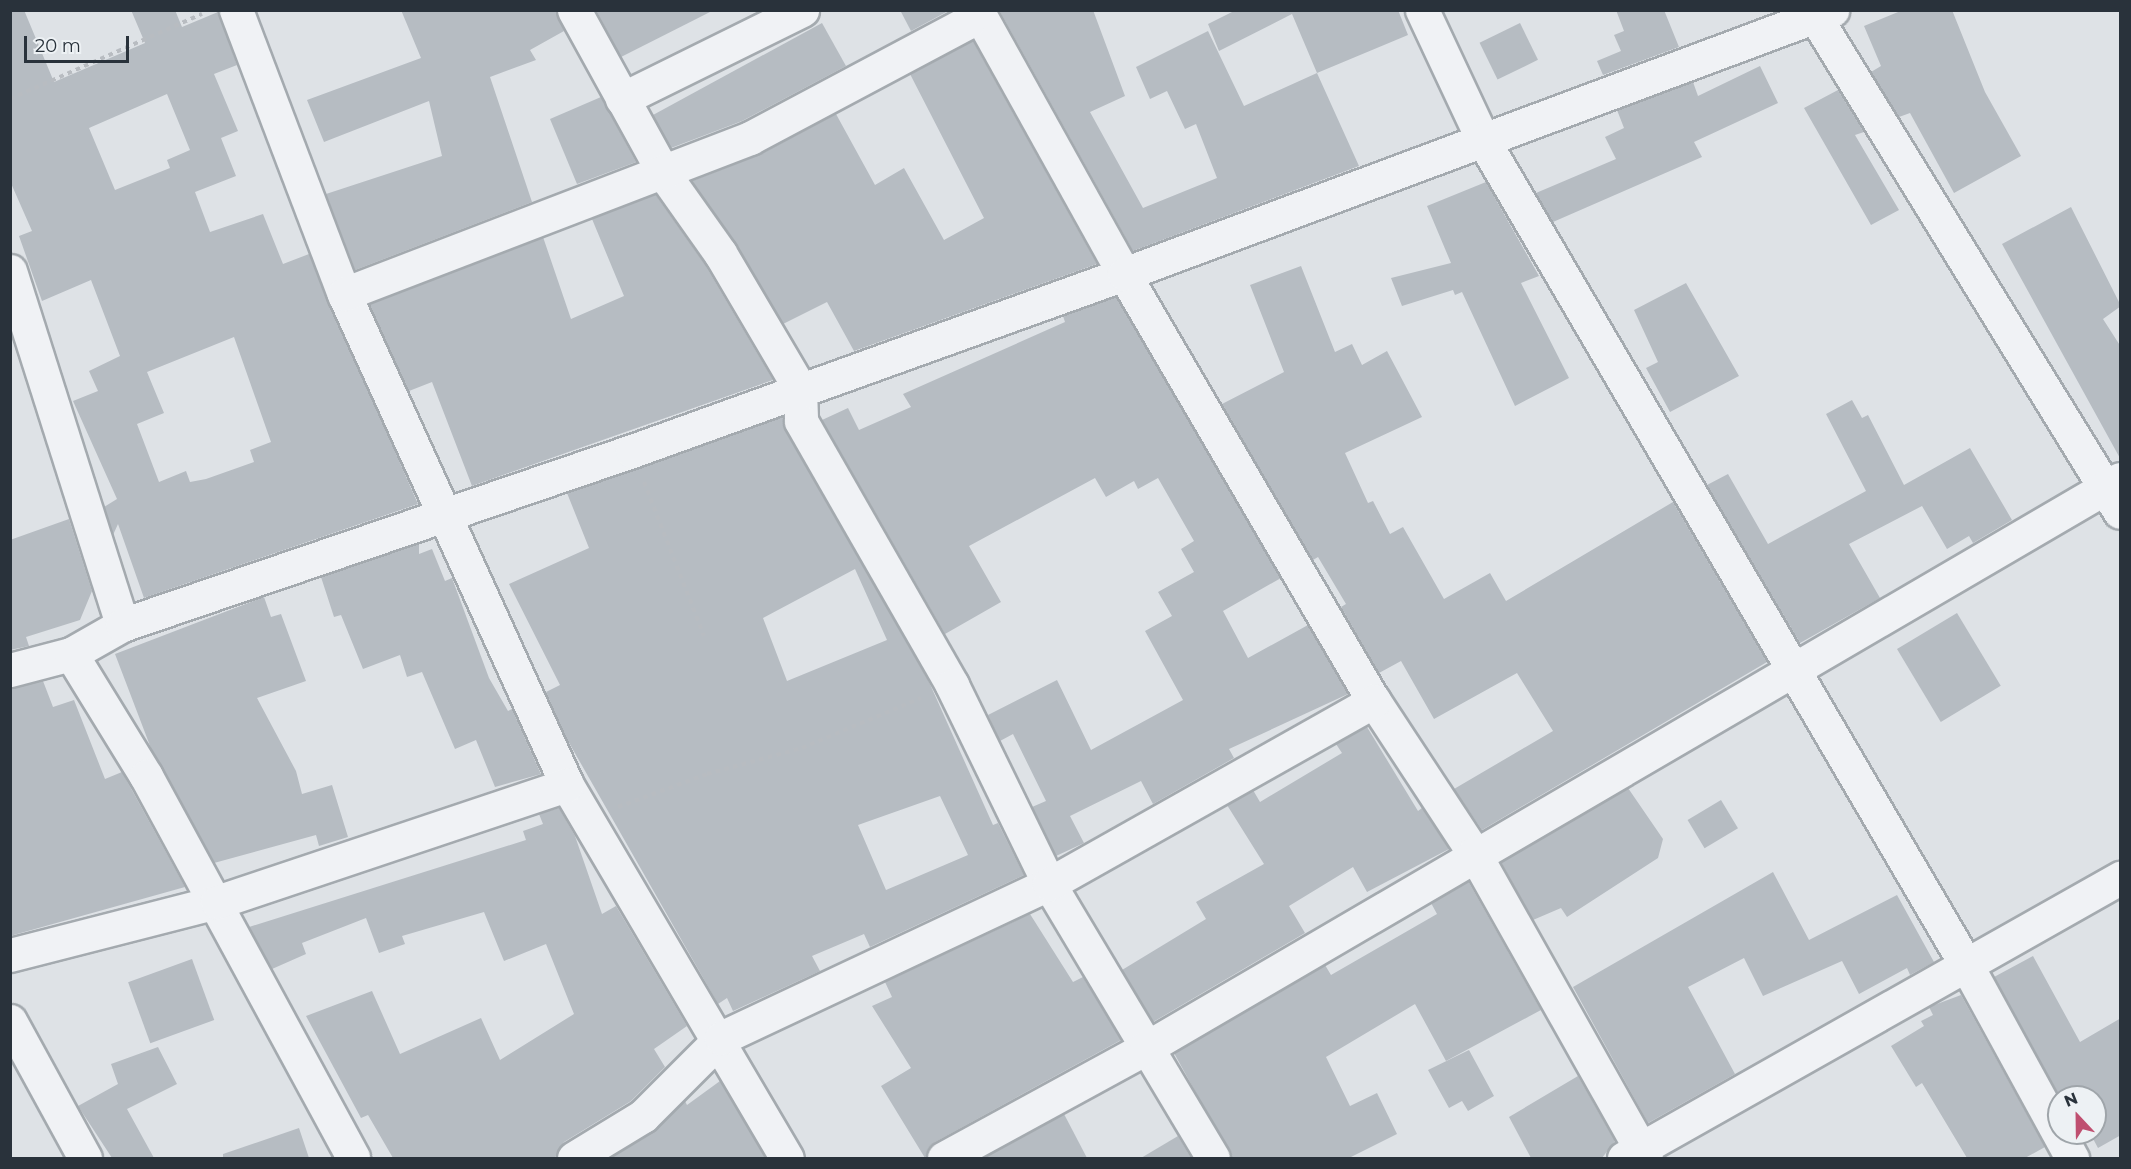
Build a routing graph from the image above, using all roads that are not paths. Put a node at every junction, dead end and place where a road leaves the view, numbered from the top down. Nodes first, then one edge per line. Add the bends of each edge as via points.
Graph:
1 (236, 10) edge
2 (574, 10) edge
3 (802, 10) edge
4 (975, 10) edge
5 (1422, 10) edge
6 (1819, 13) edge
7 (622, 99) junction
8 (1483, 140) junction
9 (664, 174) junction
10 (10, 271) edge
11 (1124, 274) junction
12 (344, 294) junction
13 (800, 389) junction
14 (2116, 493) edge
15 (443, 515) junction
16 (122, 625) junction
17 (71, 654) junction
18 (10, 670) edge
19 (1789, 670) junction
20 (1374, 701) junction
21 (567, 785) junction
22 (1474, 852) junction
23 (2121, 878) edge
24 (1049, 884) junction
25 (217, 902) junction
26 (10, 955) edge
27 (1968, 968) junction
28 (10, 1021) edge
29 (721, 1038) junction
30 (1146, 1048) junction
31 (1637, 1155) edge
32 (85, 1158) edge
33 (354, 1158) edge
34 (574, 1158) edge
35 (787, 1158) edge
36 (944, 1158) edge
37 (1213, 1158) edge
38 (2072, 1158) edge

1 - 12 street
2 - 7 street
3 - 7 street
4 - 9 street via 968,22 750,138
4 - 11 street
5 - 8 street
6 - 8 street
6 - 14 street
7 - 9 street
8 - 11 street
8 - 19 street
9 - 12 street
9 - 13 street via 720,253
10 - 16 street
11 - 13 street
11 - 20 street
12 - 15 street
13 - 15 street
13 - 24 street via 801,422 952,685
14 - 19 street
15 - 16 street
15 - 21 street
16 - 17 street
17 - 18 street
17 - 25 street
19 - 22 street
19 - 27 street
20 - 22 street
20 - 24 street
21 - 25 street
21 - 29 street
22 - 30 street
22 - 31 street
23 - 27 street
24 - 29 street
24 - 30 street
25 - 26 street
25 - 33 street
27 - 31 street
27 - 38 street
28 - 32 street
29 - 34 street via 643,1116
29 - 35 street
30 - 36 street
30 - 37 street

